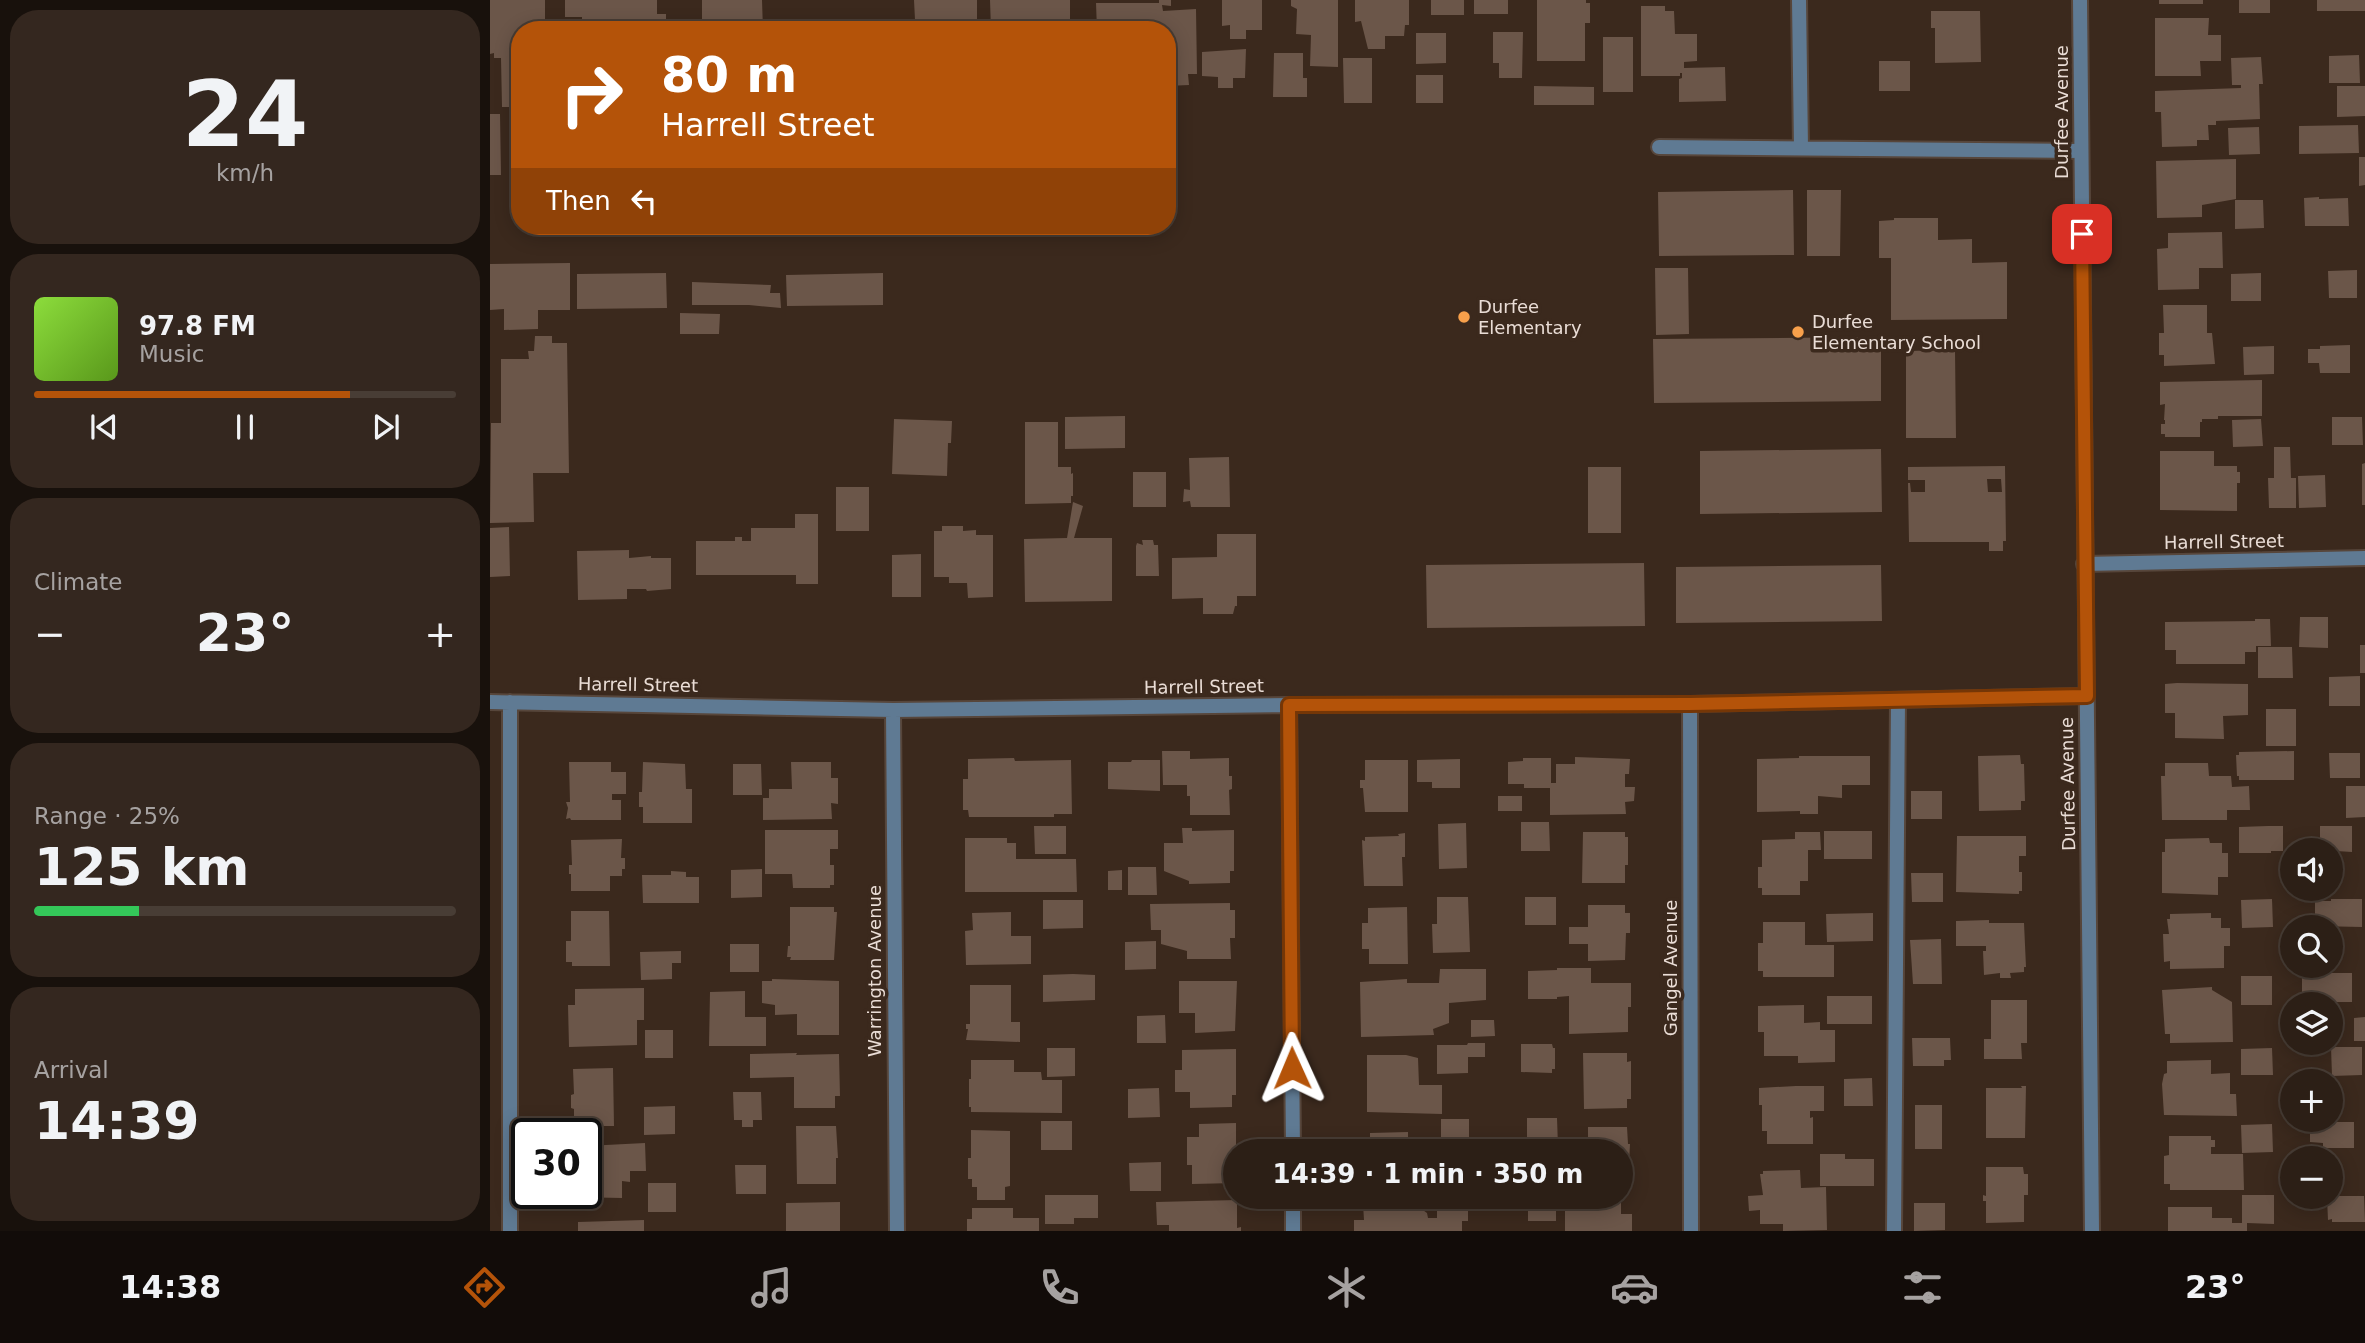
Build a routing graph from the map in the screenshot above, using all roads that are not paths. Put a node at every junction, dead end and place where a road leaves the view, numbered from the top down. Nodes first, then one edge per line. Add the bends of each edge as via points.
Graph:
1 (1799, 0) edge
2 (2080, 0) edge
3 (1659, 147) dead end
4 (1801, 148) junction
5 (2081, 151) junction
6 (2365, 558) edge
7 (2084, 564) junction
8 (2087, 696) junction
9 (1898, 700) junction
10 (490, 702) edge
11 (510, 702) junction
12 (1690, 704) junction
13 (1289, 705) junction
14 (892, 710) junction
15 (1293, 1139) edge
16 (1293, 1209) edge
17 (510, 1231) edge
18 (897, 1231) edge
19 (1293, 1231) edge
20 (1691, 1231) edge
21 (1895, 1231) edge
22 (2092, 1231) edge

1 - 4 street
2 - 5 street, Durfee Avenue
3 - 4 street
4 - 5 street
5 - 7 street, Durfee Avenue
6 - 7 street, Harrell Street
7 - 8 street, Durfee Avenue
8 - 9 street, Harrell Street
8 - 22 street, Durfee Avenue
9 - 12 street, Harrell Street
9 - 21 street
10 - 11 street, Harrell Street
11 - 14 street, Harrell Street
11 - 17 street
12 - 13 street, Harrell Street
12 - 20 street, Gangel Avenue
13 - 14 street, Harrell Street
13 - 15 street
14 - 18 street, Warrington Avenue
16 - 19 street

